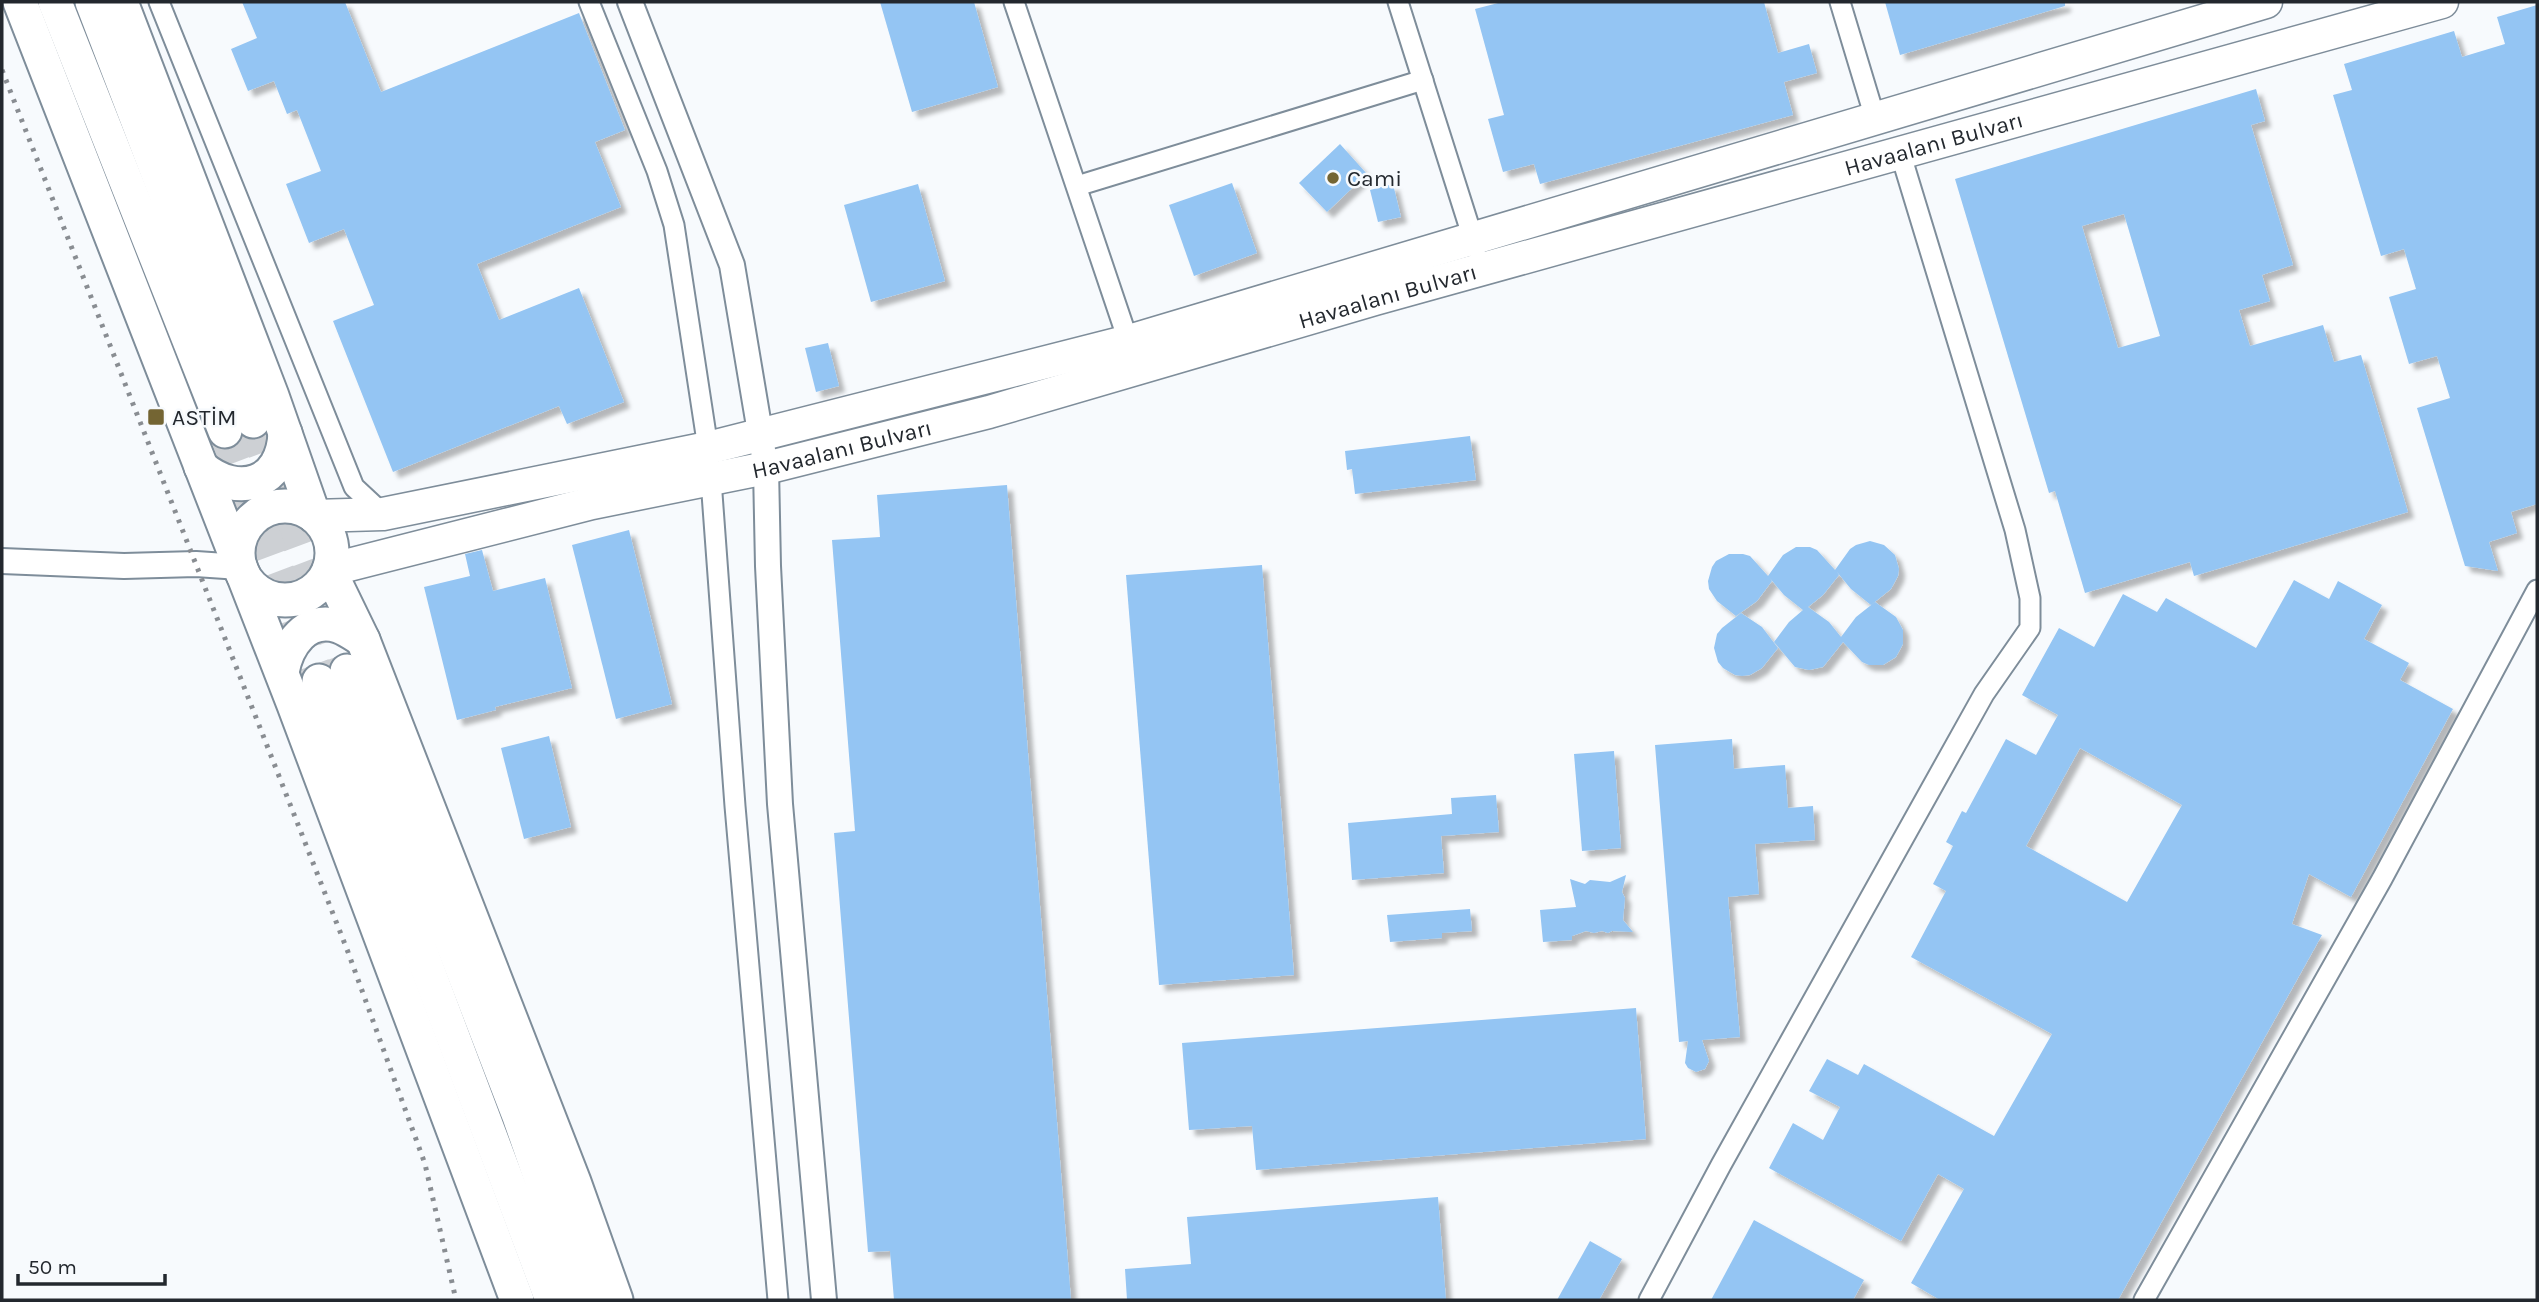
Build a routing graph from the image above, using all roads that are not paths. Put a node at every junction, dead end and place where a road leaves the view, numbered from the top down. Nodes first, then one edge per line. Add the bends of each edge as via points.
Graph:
1 (20, 2) edge
2 (55, 2) edge
3 (92, 2) edge
4 (121, 2) edge
5 (159, 2) edge
6 (589, 2) edge
7 (630, 2) edge
8 (1014, 2) edge
9 (1398, 2) edge
10 (1840, 2) edge
11 (2266, 2) edge
12 (2442, 2) edge
13 (1423, 80) junction
14 (1875, 118) junction
15 (1900, 152) junction
16 (1077, 186) junction
17 (1474, 238) junction
18 (1482, 269) junction
19 (1096, 349) junction
20 (1132, 356) junction
21 (1035, 364) junction
22 (1105, 379) junction
23 (1044, 397) junction
24 (285, 433) junction
25 (761, 434) junction
26 (708, 448) junction
27 (201, 467) junction
28 (766, 468) junction
29 (711, 480) junction
30 (383, 514) junction
31 (314, 516) junction
32 (2, 561) edge
33 (240, 567) junction
34 (329, 570) junction
35 (2537, 590) edge
36 (363, 640) junction
37 (282, 672) junction
38 (517, 1300) edge
39 (552, 1300) edge
40 (583, 1300) edge
41 (616, 1300) edge
42 (778, 1300) edge
43 (824, 1300) edge
44 (1649, 1300) edge
45 (2144, 1300) edge

1 - 27 highway
2 - 3 highway via 239,426
4 - 24 highway
5 - 30 street via 354,487
6 - 26 street via 657,171 674,226
7 - 25 street via 732,265
8 - 16 street
9 - 13 street
10 - 14 street
11 - 14 main road, Havaalanı Bulvarı
12 - 15 main road, Havaalanı Bulvarı
13 - 16 street
13 - 17 street
14 - 17 main road, Havaalanı Bulvarı
15 - 18 main road, Havaalanı Bulvarı
15 - 44 street via 2015,530 2030,597 2030,628 1984,694
16 - 20 street
17 - 18 street
17 - 20 main road, Havaalanı Bulvarı
18 - 20 main road, Havaalanı Bulvarı
19 - 20 main road, Havaalanı Bulvarı
19 - 21 main road, Havaalanı Bulvarı
19 - 22 main road
20 - 22 main road, Havaalanı Bulvarı
21 - 23 main road
21 - 25 main road, Havaalanı Bulvarı
22 - 23 main road, Havaalanı Bulvarı
23 - 28 main road, Havaalanı Bulvarı
24 - 27 highway via 276,462 252,484 226,483
24 - 31 highway
25 - 26 main road, Havaalanı Bulvarı
25 - 28 street
26 - 29 main road
26 - 30 main road, Havaalanı Bulvarı
27 - 33 highway
28 - 29 main road, Havaalanı Bulvarı
28 - 43 street via 780,804
29 - 34 main road, Havaalanı Bulvarı via 592,503
29 - 42 street
30 - 31 main road, Havaalanı Bulvarı
31 - 33 highway via 286,506 258,514 241,538
31 - 34 highway via 330,541
32 - 33 street
33 - 34 highway via 257,590 284,600 311,592
33 - 37 highway
34 - 36 highway
35 - 45 street via 2382,879
36 - 37 highway via 337,626 318,625 296,637
36 - 41 highway
37 - 38 highway
39 - 40 highway via 333,676 519,1116

